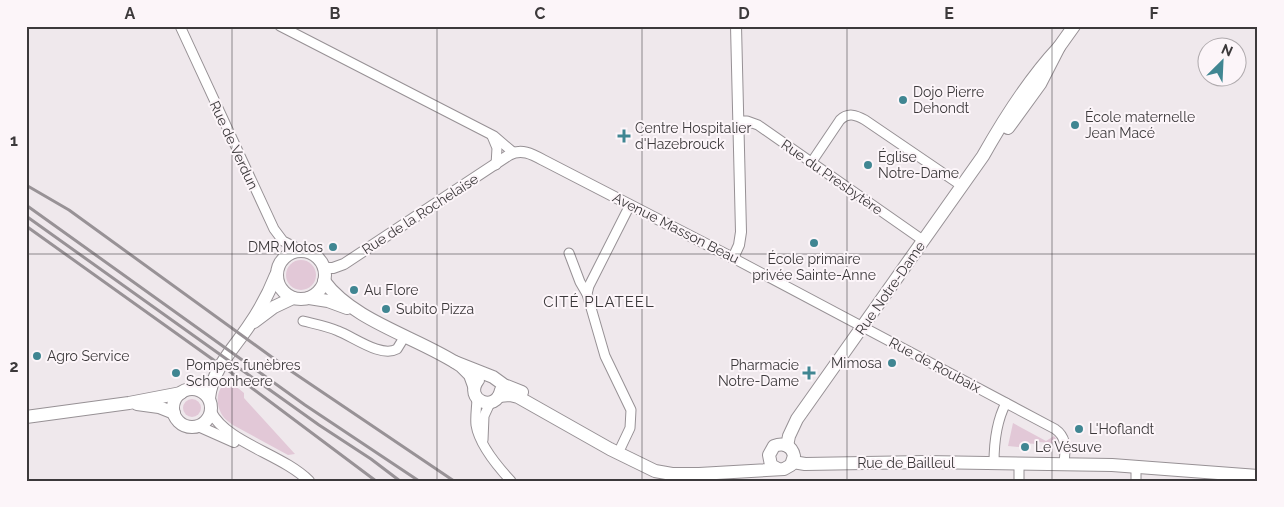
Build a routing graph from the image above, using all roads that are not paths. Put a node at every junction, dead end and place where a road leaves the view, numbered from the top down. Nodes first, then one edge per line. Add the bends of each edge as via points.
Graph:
1 (180, 26) edge
2 (280, 26) edge
3 (736, 26) edge
4 (1074, 26) edge
5 (739, 122) junction
6 (490, 134) junction
7 (514, 153) junction
8 (811, 162) junction
9 (496, 164) junction
10 (962, 186) junction
11 (630, 205) junction
12 (924, 241) junction
13 (303, 251) junction
14 (569, 253) dead end
15 (733, 258) junction
16 (324, 268) junction
17 (276, 275) junction
18 (324, 281) junction
19 (587, 294) junction
20 (293, 298) junction
21 (309, 298) junction
22 (364, 314) junction
23 (303, 321) dead end
24 (250, 325) junction
25 (863, 326) junction
26 (405, 336) junction
27 (455, 362) junction
28 (215, 374) junction
29 (494, 379) junction
30 (185, 391) junction
31 (476, 392) junction
32 (209, 398) junction
33 (495, 399) junction
34 (1006, 403) junction
35 (129, 404) junction
36 (211, 412) junction
37 (174, 413) junction
38 (26, 418) edge
39 (198, 426) junction
40 (484, 443) junction
41 (621, 447) junction
42 (777, 449) junction
43 (793, 462) junction
44 (994, 463) junction
45 (1019, 463) junction
46 (1064, 464) junction
47 (1136, 466) junction
48 (778, 469) junction
49 (738, 476) edge
50 (1258, 476) edge
51 (299, 481) edge
52 (309, 481) edge
53 (511, 481) edge
54 (1019, 481) edge
55 (1136, 481) edge

1 - 13 street, Rue de Verdun via 274,229 286,243
2 - 6 street, Avenue Masson Beau
3 - 5 street
4 - 10 main road, Rue Notre-Dame via 1002,122
5 - 8 street, Rue du Presbytère via 758,125
5 - 15 street via 741,232
6 - 7 street, Avenue Masson Beau
6 - 9 street via 497,145
7 - 9 street, Rue de la Rochelaise
7 - 11 street, Avenue Masson Beau via 524,152 537,157
8 - 10 street via 842,118 854,115
8 - 12 street, Rue du Presbytère
9 - 16 street, Rue de la Rochelaise via 344,264
10 - 12 main road, Rue Notre-Dame
11 - 15 street, Avenue Masson Beau
11 - 19 street
12 - 25 main road, Rue Notre-Dame
13 - 16 main road via 316,256
13 - 17 main road via 283,258
14 - 19 street
15 - 25 street, Avenue Masson Beau
16 - 18 main road
17 - 20 main road via 280,288
17 - 24 main road
18 - 21 main road via 320,291
18 - 22 main road via 337,296
19 - 41 street via 603,349 631,410 630,428
20 - 21 main road
20 - 24 main road via 269,310
21 - 22 main road via 332,302
22 - 26 main road
23 - 26 street via 339,331 386,352 397,350
24 - 28 main road
25 - 34 street, Rue de Roubaix
25 - 42 main road, Rue Notre-Dame via 797,420 783,434
26 - 27 main road
27 - 29 main road
27 - 31 main road via 468,372
28 - 30 main road
28 - 32 main road
29 - 31 main road via 480,378
29 - 33 main road via 501,387
29 - 41 main road
30 - 32 main road via 200,390
30 - 35 main road
30 - 37 main road via 174,402
31 - 33 main road via 483,402
31 - 40 street via 477,428
32 - 36 main road
33 - 40 street via 484,416
33 - 49 main road via 510,395 518,397 655,471
34 - 44 street via 994,449
34 - 46 street, Rue de Roubaix via 1060,432 1065,442
35 - 37 main road
35 - 38 main road
36 - 39 main road via 206,422
36 - 52 street via 227,431 287,464
37 - 39 main road via 183,425
39 - 51 street via 274,463
40 - 53 street
41 - 42 main road via 650,462 677,469 759,461
42 - 43 main road via 793,453
42 - 48 main road via 771,465
43 - 44 main road, Rue de Bailleul
43 - 48 main road via 787,468
44 - 45 main road, Rue de Bailleul
45 - 46 main road, Rue de Bailleul
45 - 54 street
46 - 47 main road, Rue de Bailleul
47 - 50 main road
47 - 55 street
48 - 49 main road

